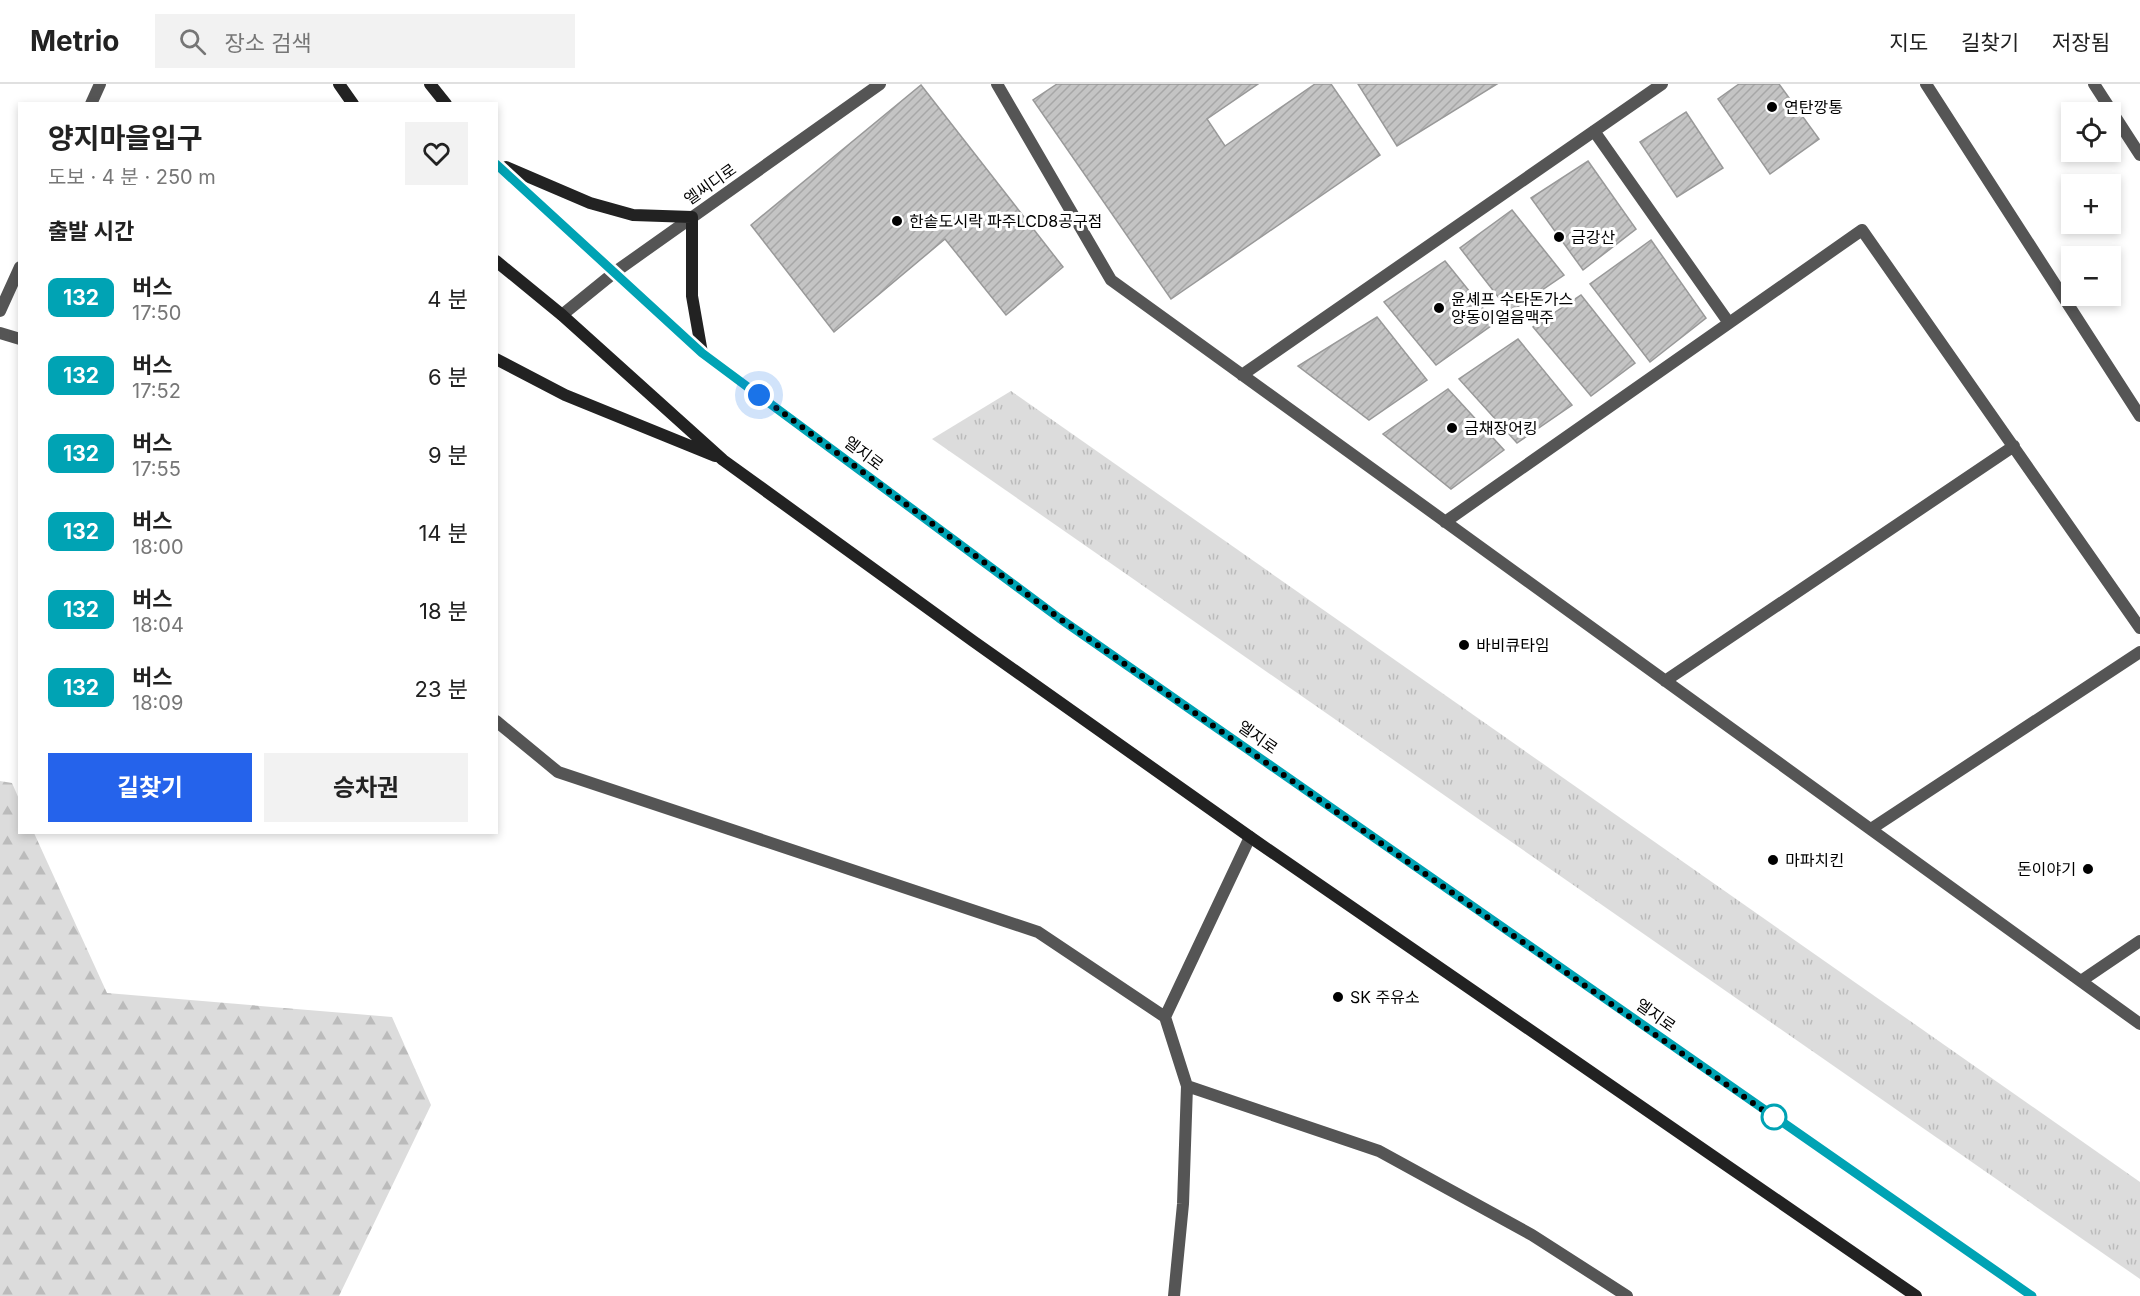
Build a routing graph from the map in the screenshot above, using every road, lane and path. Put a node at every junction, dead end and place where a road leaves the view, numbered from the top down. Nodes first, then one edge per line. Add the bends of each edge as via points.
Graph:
1 (100, 84) edge
2 (339, 84) edge
3 (430, 84) edge
4 (880, 84) edge
5 (997, 84) edge
6 (1662, 84) edge
7 (1926, 84) edge
8 (2094, 84) edge
9 (92, 102) edge
10 (352, 102) edge
11 (444, 102) edge
12 (1594, 131) junction
13 (2140, 155) edge
14 (498, 165) edge
15 (498, 166) edge
16 (692, 217) junction
17 (498, 263) edge
18 (18, 271) edge
19 (615, 272) junction
20 (0, 311) edge
21 (562, 315) junction
22 (1729, 323) junction
23 (0, 333) edge
24 (18, 338) edge
25 (702, 353) junction
26 (498, 360) edge
27 (1242, 375) junction
28 (2140, 416) edge
29 (2014, 446) junction
30 (723, 460) junction
31 (1445, 522) junction
32 (2140, 628) edge
33 (2140, 652) edge
34 (1665, 681) junction
35 (498, 723) edge
36 (1871, 829) junction
37 (1250, 837) junction
38 (2140, 941) edge
39 (2081, 981) junction
40 (1165, 1017) junction
41 (2140, 1024) edge
42 (1187, 1086) junction
43 (1174, 1296) edge
44 (1626, 1296) edge
45 (1916, 1296) edge
46 (2032, 1296) edge

1 - 9 street
2 - 10 main road
3 - 11 main road
4 - 16 street, 엘씨디로
5 - 27 street via 1111,280
6 - 12 street
7 - 28 street
8 - 13 street
12 - 22 street
12 - 27 street
14 - 16 main road via 590,203 633,215
15 - 19 main road, 엘지로
16 - 19 street, 엘씨디로
16 - 25 main road via 692,296
17 - 21 main road
18 - 20 street
19 - 21 street, 엘씨디로
19 - 25 main road, 엘지로
21 - 30 main road
22 - 29 street via 1862,230
22 - 31 street
23 - 24 street
25 - 46 main road, 엘지로 via 1059,618
26 - 30 main road via 565,395
27 - 31 street
29 - 32 street
29 - 34 street
30 - 37 main road
31 - 34 street
33 - 36 street
34 - 36 street
35 - 40 street via 558,772 1038,932
36 - 39 street
37 - 40 street
37 - 45 main road
38 - 39 street
39 - 41 street
40 - 42 street
42 - 43 street via 1183,1204
42 - 44 street via 1379,1151 1532,1235

